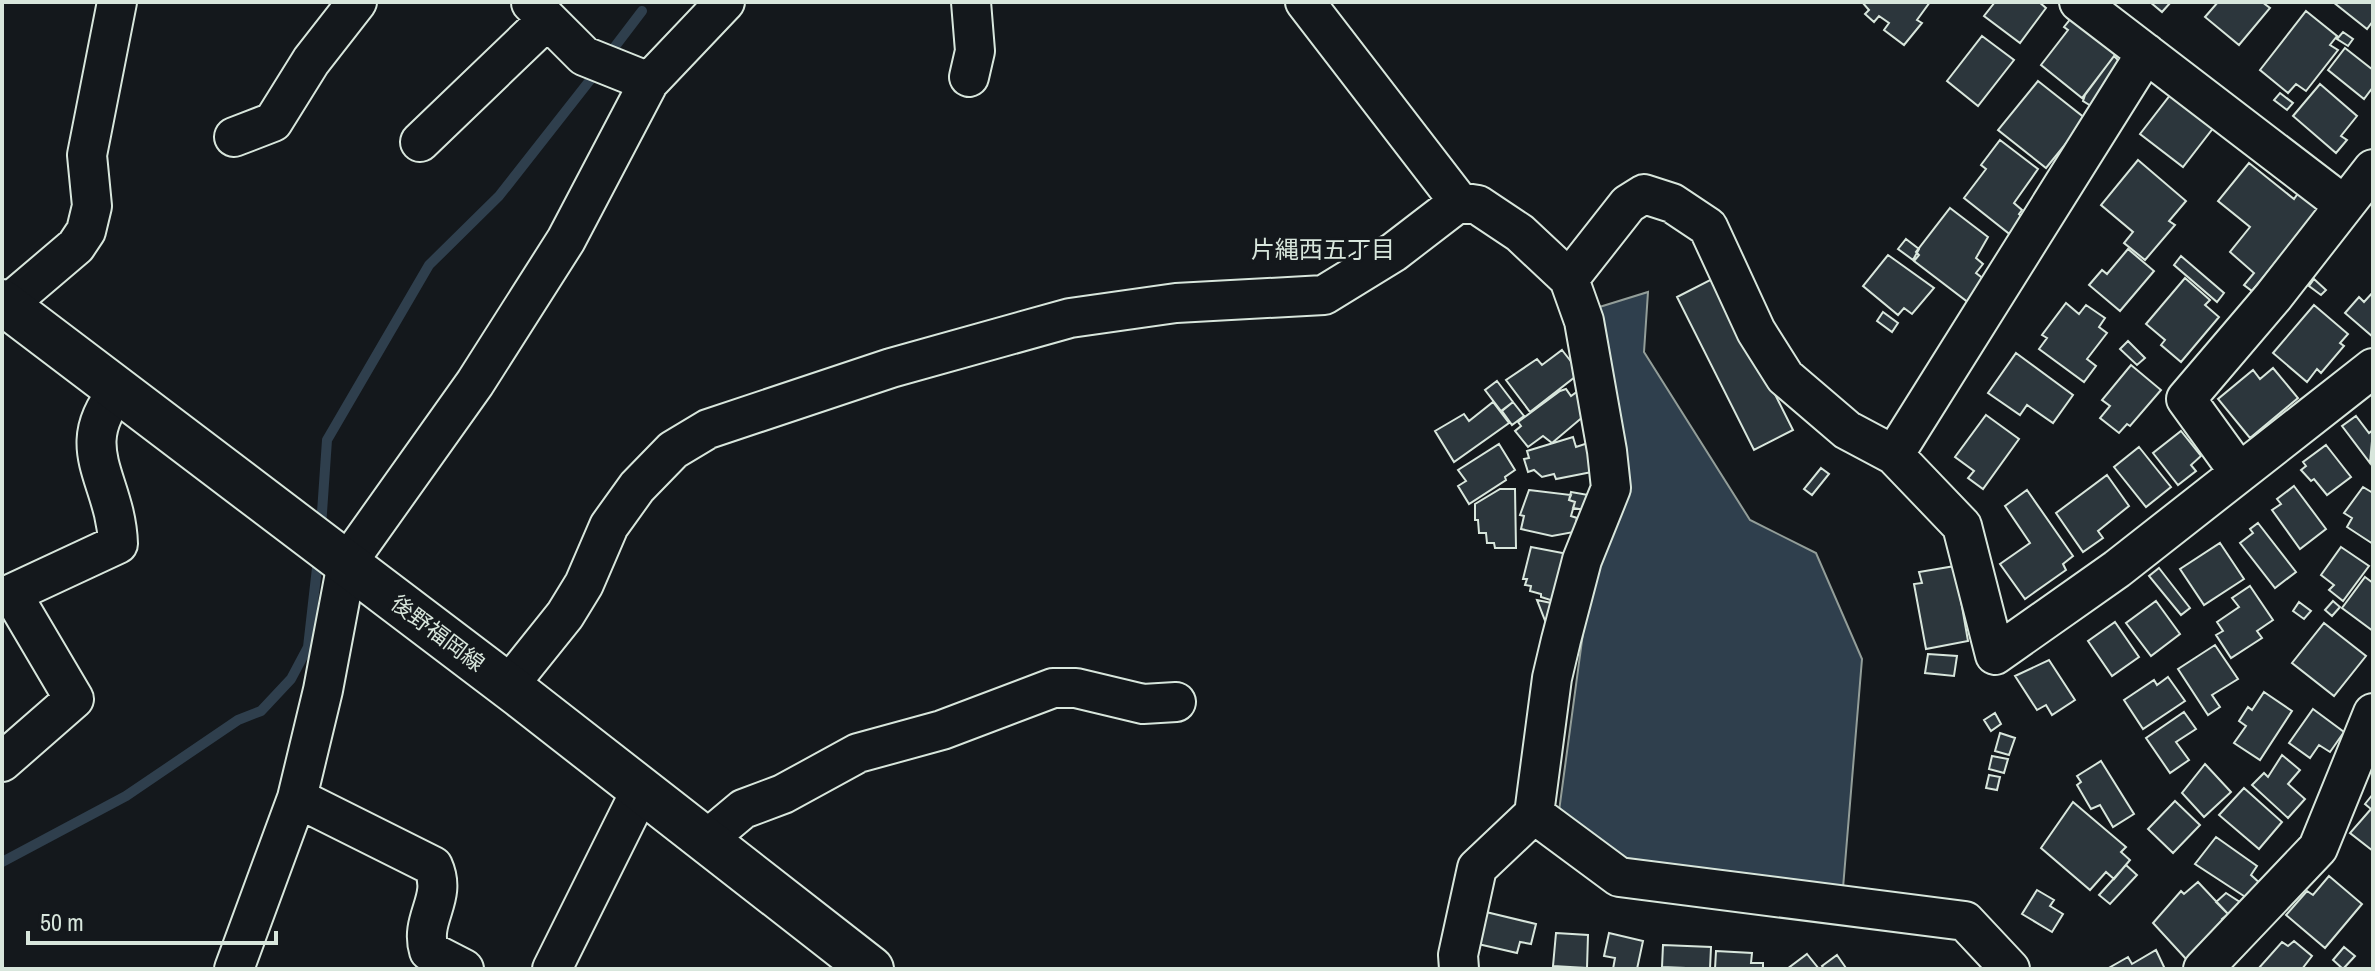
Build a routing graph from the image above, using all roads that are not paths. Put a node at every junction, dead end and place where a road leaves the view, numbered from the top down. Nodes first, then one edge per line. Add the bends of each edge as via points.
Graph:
1 (117, 2) edge
2 (357, 2) edge
3 (725, 2) edge
4 (971, 2) edge
5 (1305, 2) edge
6 (2079, 2) edge
7 (538, 11) edge
8 (2146, 53) junction
9 (969, 77) dead end
10 (649, 82) junction
11 (234, 137) dead end
12 (420, 142) dead end
13 (2373, 169) edge
14 (1459, 202) junction
15 (2344, 205) junction
16 (1569, 279) junction
17 (4, 305) edge
18 (2373, 368) edge
19 (119, 390) junction
20 (1894, 455) junction
21 (2238, 471) junction
22 (347, 563) junction
23 (7, 596) edge
24 (508, 686) junction
25 (1176, 702) dead end
26 (2373, 713) edge
27 (2, 762) edge
28 (641, 790) junction
29 (297, 798) junction
30 (1534, 814) junction
31 (706, 840) junction
32 (234, 969) edge
33 (464, 969) edge
34 (552, 969) edge
35 (871, 969) edge
36 (1459, 969) edge
37 (2010, 969) edge
38 (2203, 969) edge

1 - 17 street via 87,155 92,206 86,231 76,246
2 - 11 street via 273,122
3 - 10 street
4 - 9 street via 975,51
5 - 14 street
6 - 8 street
7 - 10 street via 584,56
7 - 12 street
8 - 15 street
8 - 20 street
10 - 22 street via 566,240 475,383
13 - 15 street
14 - 16 street via 1478,205 1520,233
14 - 24 street via 1394,252 1324,295 1176,303 1070,318 808,394 688,440 637,487 616,516 584,584
15 - 21 street via 2186,399
16 - 20 street via 1628,204 1644,194 1672,203 1708,227 1756,331 1785,377 1847,430
16 - 30 street via 1596,379 1611,488 1582,560 1552,678
17 - 19 main road, 後野福岡線
18 - 21 street
19 - 22 main road, 後野福岡線
19 - 23 street via 101,412 94,436 118,544
20 - 21 street via 1962,526 1995,655 2117,569
22 - 24 main road, 後野福岡線
22 - 29 street
23 - 27 street via 74,699
24 - 28 main road, 後野福岡線
25 - 31 street via 1143,704 1076,688 1053,688 942,730 858,753 783,794 743,809
26 - 38 street via 2318,848
28 - 31 main road, 後野福岡線
28 - 34 street
29 - 32 street
29 - 33 street via 433,866 439,878 424,933 429,951
30 - 36 street via 1477,868
30 - 37 street via 1619,877 1965,921
31 - 35 main road, 後野福岡線

